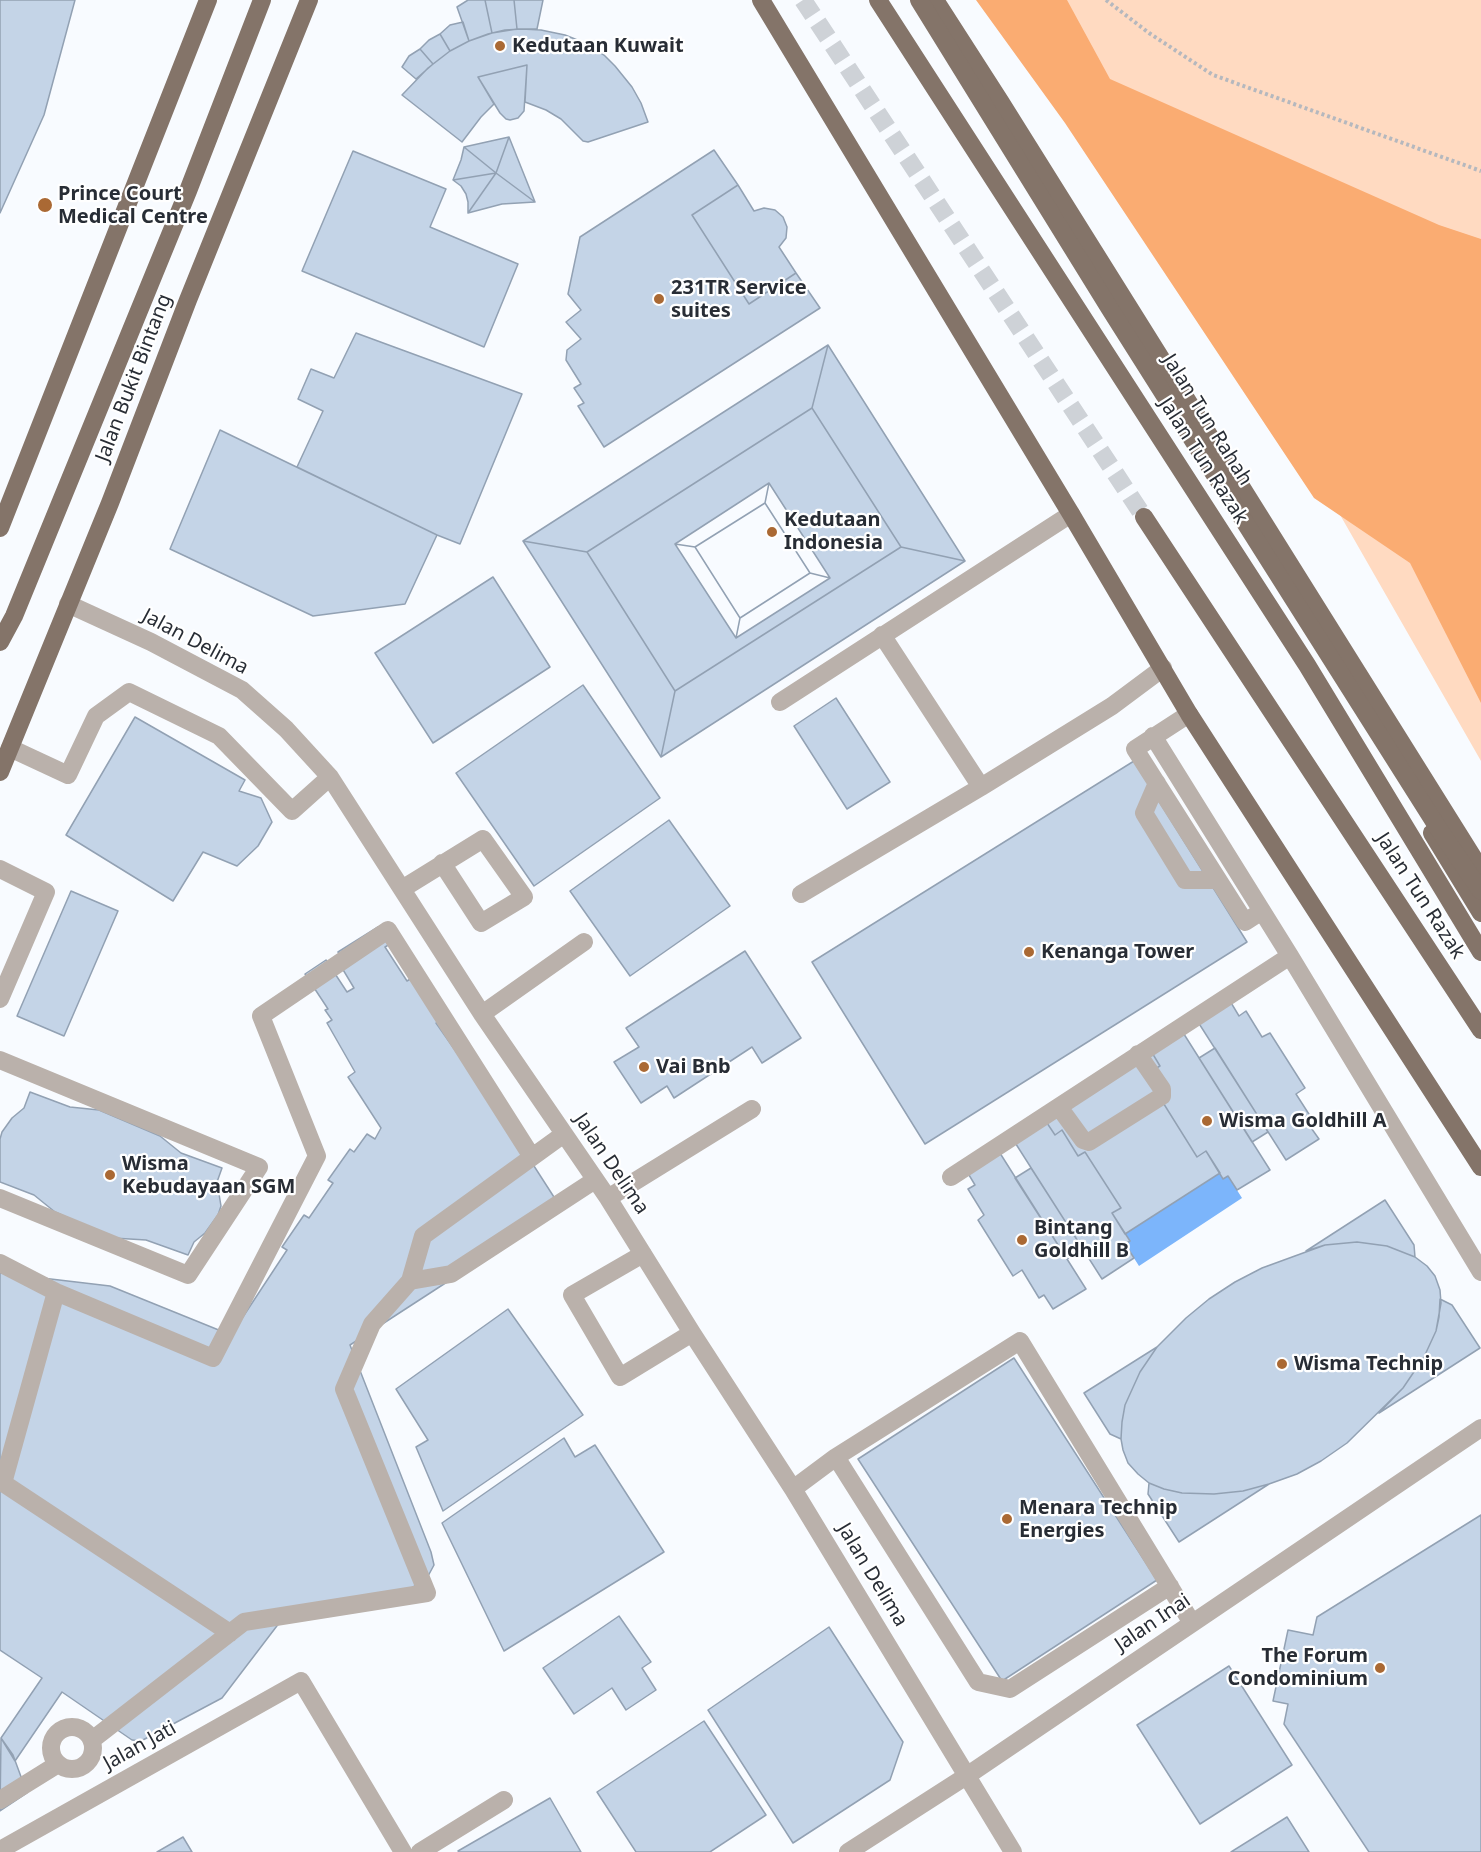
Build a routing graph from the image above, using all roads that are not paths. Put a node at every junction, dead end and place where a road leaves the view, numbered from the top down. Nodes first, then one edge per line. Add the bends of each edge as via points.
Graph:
1 (208, 0) edge
2 (262, 0) edge
3 (309, 0) edge
4 (761, 0) edge
5 (878, 0) edge
6 (919, 0) edge
7 (935, 0) edge
8 (20, 480) junction
9 (0, 504) edge
10 (1071, 514) junction
11 (1144, 517) tunnel mouth
12 (0, 528) edge
13 (68, 604) junction
14 (1327, 624) junction
15 (882, 636) junction
16 (0, 642) edge
17 (1163, 668) junction
18 (780, 702) dead end
19 (1189, 714) junction
20 (1153, 736) junction
21 (10, 748) junction
22 (0, 772) edge
23 (330, 777) junction
24 (1157, 783) junction
25 (981, 787) junction
26 (442, 863) junction
27 (1480, 865) edge
28 (0, 868) edge
29 (1218, 880) junction
30 (402, 889) junction
31 (1481, 891) edge
32 (801, 894) dead end
33 (1262, 911) junction
34 (1481, 913) edge
35 (584, 942) dead end
36 (1478, 945) edge
37 (1290, 956) junction
38 (0, 999) edge
39 (482, 1014) junction
40 (1481, 1030) edge
41 (1138, 1054) junction
42 (0, 1060) edge
43 (1059, 1107) junction
44 (752, 1109) dead end
45 (564, 1134) junction
46 (532, 1157) junction
47 (1481, 1167) edge
48 (951, 1177) dead end
49 (596, 1180) junction
50 (0, 1198) edge
51 (608, 1198) junction
52 (423, 1236) junction
53 (1474, 1246) edge
54 (643, 1254) junction
55 (0, 1263) edge
56 (1481, 1272) edge
57 (451, 1274) junction
58 (410, 1281) junction
59 (56, 1292) junction
60 (692, 1333) junction
61 (1481, 1428) edge
62 (836, 1457) junction
63 (793, 1489) junction
64 (1170, 1586) junction
65 (1192, 1623) junction
66 (230, 1633) junction
67 (92, 1740) junction
68 (58, 1764) junction
69 (968, 1775) junction
70 (0, 1800) edge
71 (504, 1800) dead end
72 (0, 1850) edge
73 (403, 1852) edge
74 (420, 1852) edge
75 (848, 1852) edge
76 (1013, 1852) edge

1 - 8 main road
2 - 16 main road via 188,191
3 - 13 main road, Jalan Bukit Bintang
4 - 10 main road
5 - 36 main road, Jalan Tun Razak via 1301,655
6 - 31 main road, Jalan Tun Rahah, bridge via 1122,329
7 - 14 main road
8 - 9 street
8 - 12 main road
10 - 15 street
10 - 17 main road
11 - 40 main road, Jalan Tun Razak
13 - 21 main road, Jalan Bukit Bintang
13 - 23 street, Jalan Delima via 242,690 286,729
14 - 27 main road
14 - 34 main road via 1321,654
15 - 18 street
15 - 25 street
17 - 19 main road
17 - 25 street via 1112,706
19 - 20 street
19 - 47 main road
20 - 24 street via 1135,749
20 - 33 street
21 - 22 main road, Jalan Bukit Bintang
21 - 23 street via 68,775 96,716 129,692 219,736 292,811
23 - 30 street, Jalan Delima
24 - 29 street
24 - 29 street via 1144,813 1185,880
25 - 32 street
26 - 26 street via 481,923 524,897 483,839
26 - 30 street
28 - 38 street via 46,892
29 - 33 street via 1245,922
30 - 39 street, Jalan Delima
33 - 37 street
35 - 39 street
37 - 41 street
37 - 53 street
39 - 45 street, Jalan Delima
41 - 43 street
41 - 43 street via 1162,1089 1162,1096 1089,1142 1083,1140
42 - 50 street via 259,1167 188,1275
43 - 48 street
44 - 51 street
45 - 46 street
45 - 49 street, Jalan Delima
46 - 52 street
46 - 59 street via 388,930 261,1016 317,1156 213,1358
49 - 51 street, Jalan Delima
49 - 57 street
51 - 54 street, Jalan Delima
52 - 57 street via 428,1261
52 - 58 street
53 - 56 street
54 - 60 street, Jalan Delima
54 - 60 street via 572,1295 620,1377
55 - 59 street
57 - 58 street
58 - 66 street via 372,1324 344,1389 427,1593 244,1622
59 - 66 street via 3,1483
60 - 63 street, Jalan Delima
61 - 65 street, Jalan Inai
62 - 63 street
62 - 64 street via 978,1682 1010,1689
62 - 64 street via 1020,1341
63 - 69 street, Jalan Delima
64 - 65 street
65 - 69 street, Jalan Inai
66 - 67 street
67 - 68 street via 93,1754 84,1765 71,1769
67 - 68 street via 83,1730 69,1726 57,1733 51,1745
68 - 70 street
69 - 75 street, Jalan Inai
69 - 76 street, Jalan Delima
71 - 74 street
72 - 73 street, Jalan Jati via 301,1681

